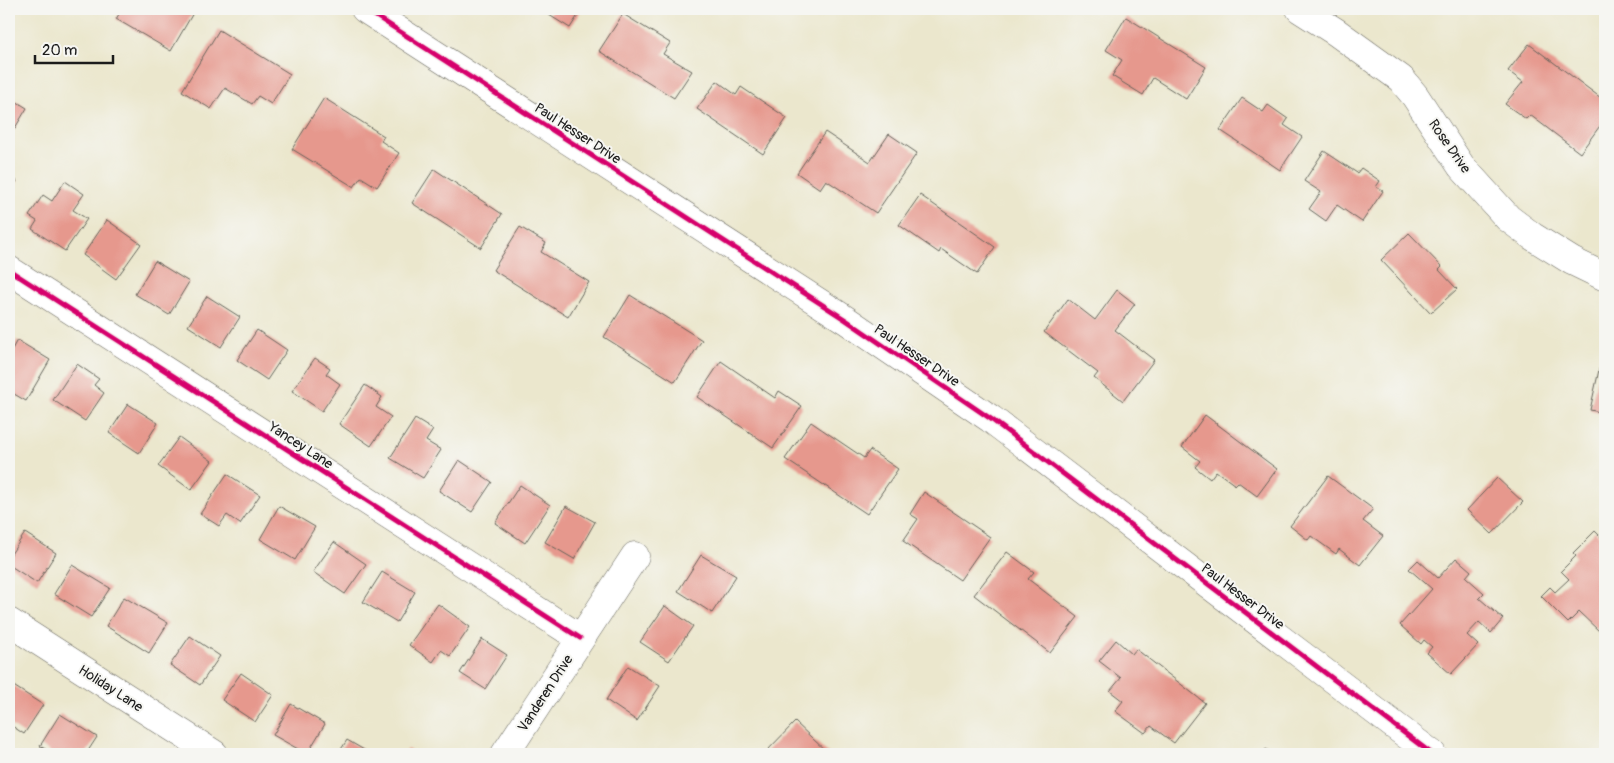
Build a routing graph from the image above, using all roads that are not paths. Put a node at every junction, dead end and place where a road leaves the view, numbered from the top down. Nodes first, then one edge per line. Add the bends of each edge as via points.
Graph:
1 (365, 9) edge
2 (1300, 9) edge
3 (9, 270) edge
4 (1605, 277) edge
5 (635, 556) dead end
6 (9, 622) edge
7 (580, 638) junction
8 (214, 754) edge
9 (506, 754) edge
10 (1432, 754) edge

1 - 10 street, Paul Hesser Drive via 846,320 991,419
2 - 4 street, Rose Drive via 1401,79 1461,166 1508,218 1572,262
3 - 7 street, Yancey Lane
5 - 7 street, Vanderen Drive
6 - 8 street, Holiday Lane
7 - 9 street, Vanderen Drive

